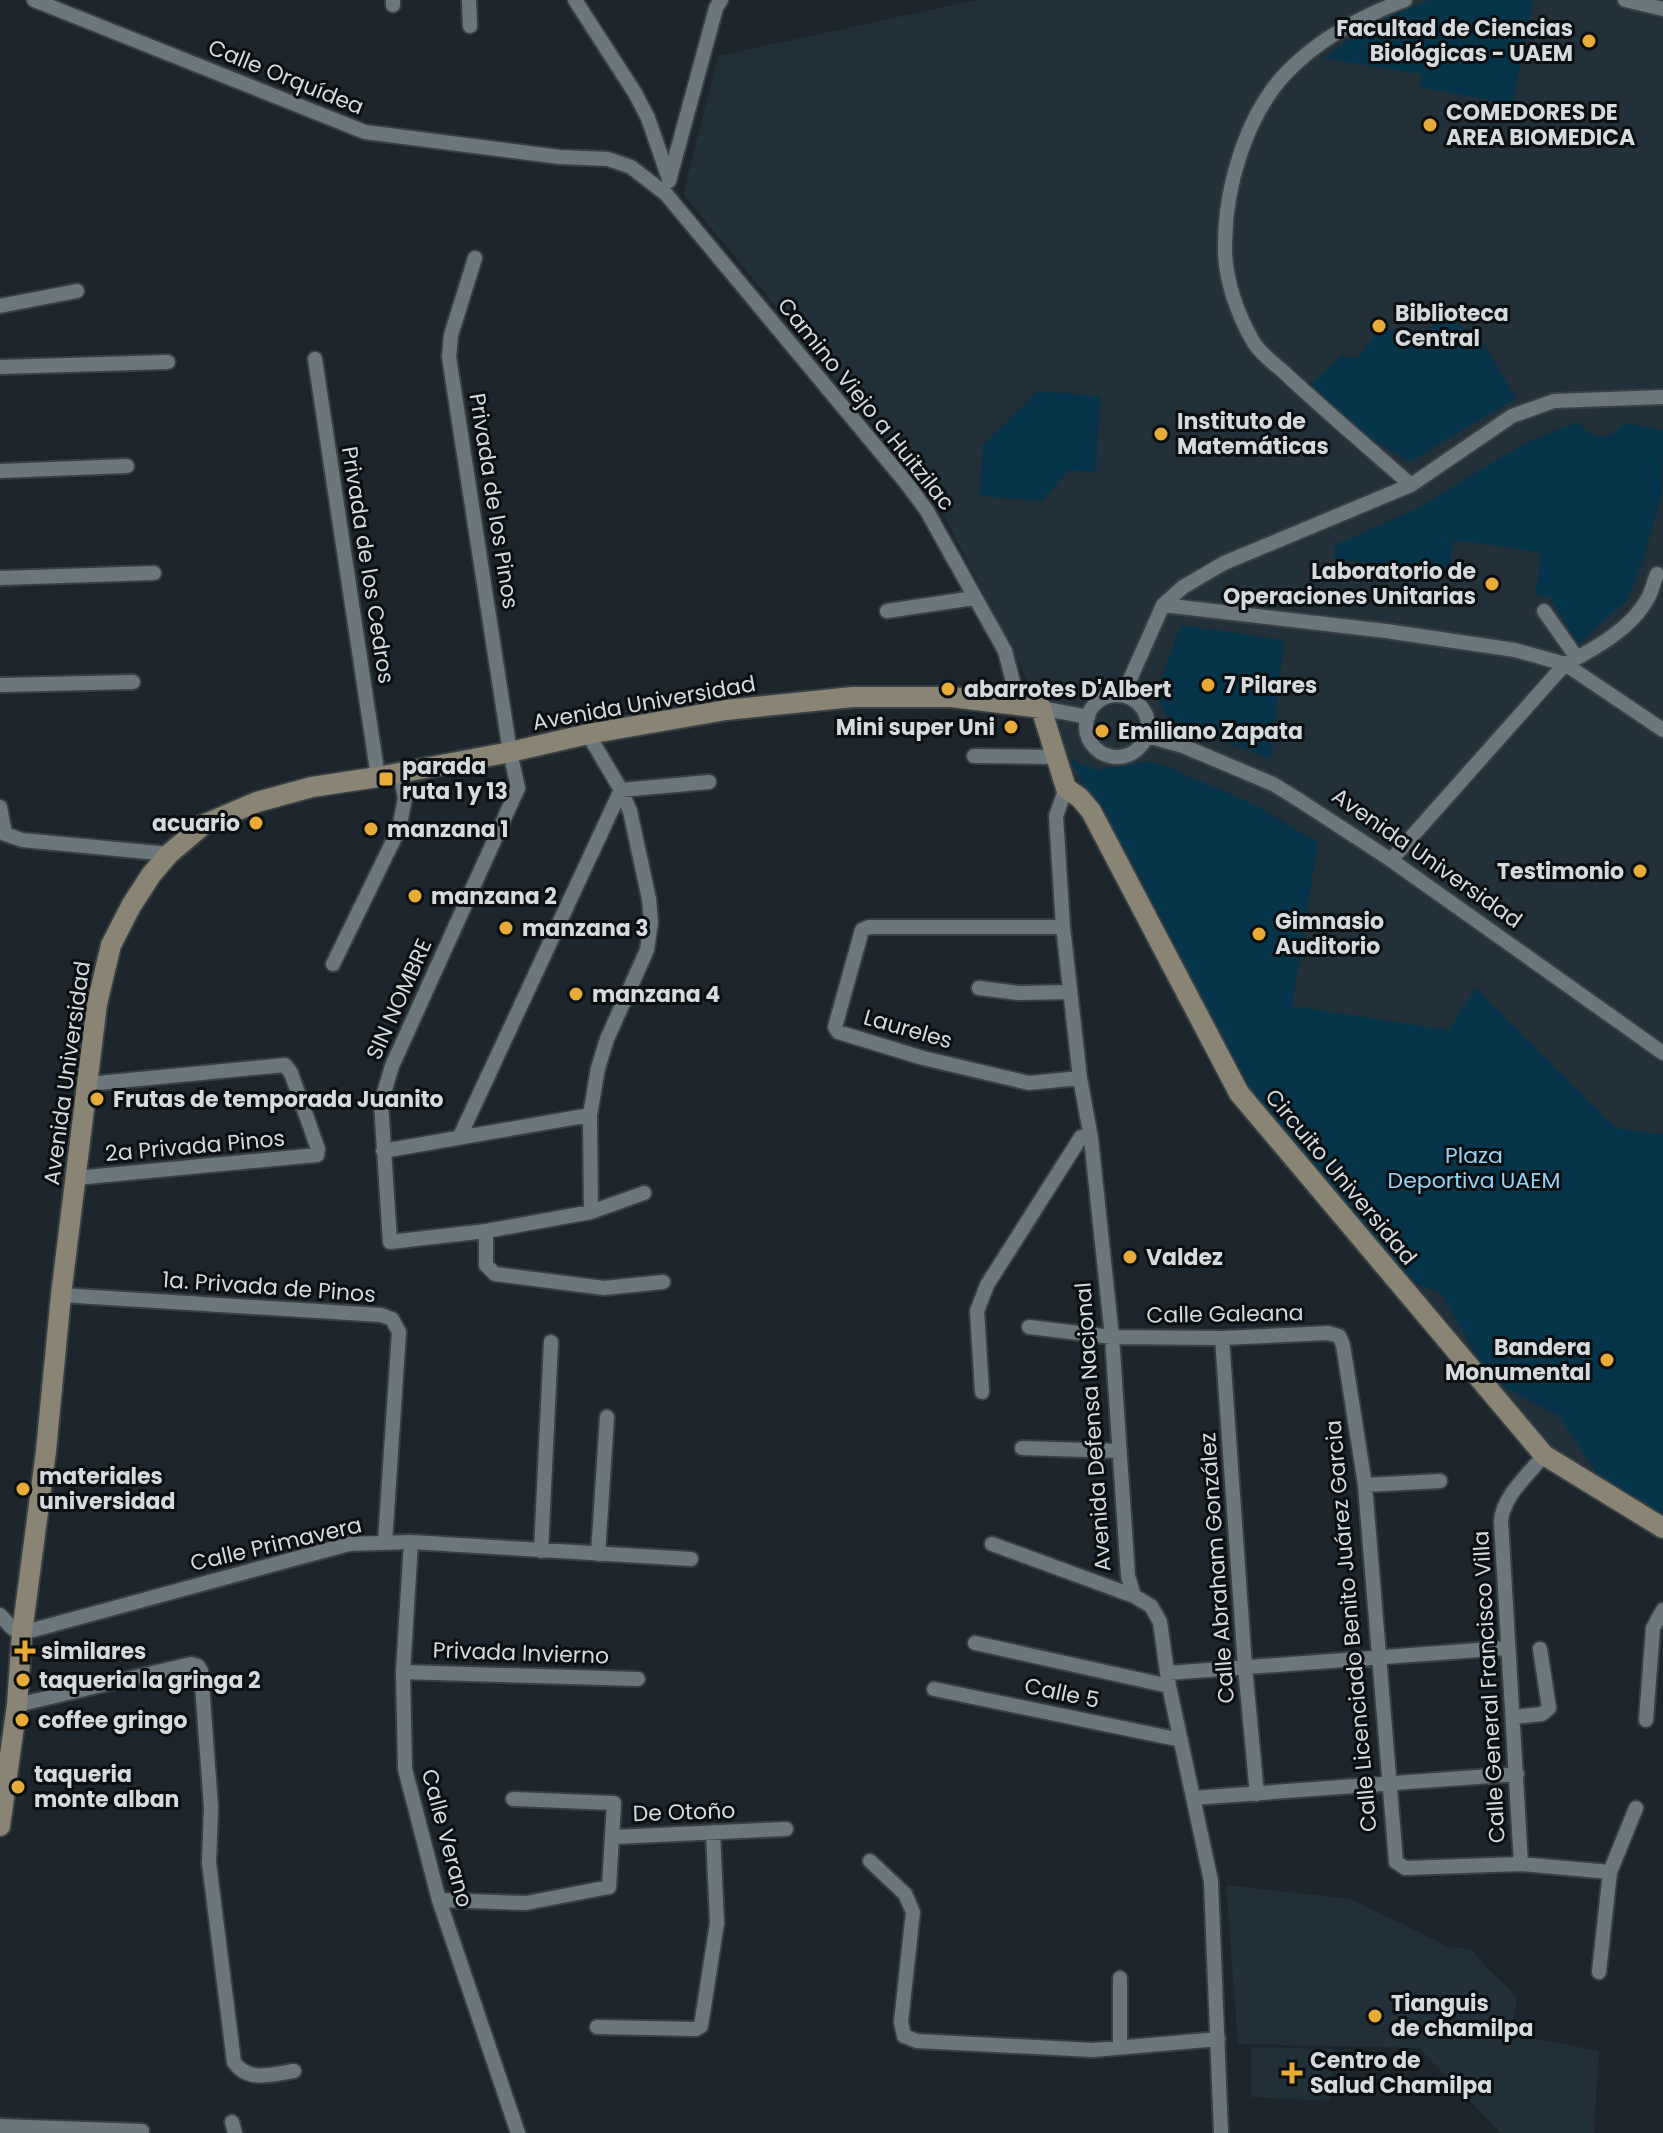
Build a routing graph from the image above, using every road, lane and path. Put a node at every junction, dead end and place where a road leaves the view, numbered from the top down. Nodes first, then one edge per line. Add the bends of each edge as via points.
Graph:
1 (34, 0) edge
2 (469, 0) edge
3 (575, 0) edge
4 (1405, 0) edge
5 (1625, 0) edge
6 (718, 3) edge
7 (1663, 9) edge
8 (470, 26) dead end
9 (668, 186) junction
10 (475, 258) dead end
11 (77, 291) dead end
12 (0, 306) edge
13 (315, 359) dead end
14 (168, 362) dead end
15 (0, 367) edge
16 (1663, 397) edge
17 (127, 466) dead end
18 (0, 471) edge
19 (1411, 485) junction
20 (154, 573) dead end
21 (1657, 574) dead end
22 (0, 578) edge
23 (974, 598) junction
24 (1163, 605) junction
25 (887, 611) dead end
26 (1544, 611) dead end
27 (1571, 661) junction
28 (133, 682) dead end
29 (0, 685) edge
30 (1123, 695) junction
31 (1019, 705) junction
32 (1041, 708) junction
33 (1088, 717) junction
34 (1663, 730) edge
35 (588, 734) junction
36 (1147, 736) junction
37 (510, 752) junction
38 (974, 756) dead end
39 (1055, 757) junction
40 (400, 773) junction
41 (378, 777) junction
42 (709, 782) dead end
43 (1066, 788) junction
44 (621, 790) junction
45 (0, 807) edge
46 (169, 854) junction
47 (1391, 860) junction
48 (1063, 927) junction
49 (333, 964) dead end
50 (979, 988) dead end
51 (1070, 992) junction
52 (1663, 1053) edge
53 (1080, 1078) junction
54 (88, 1084) junction
55 (590, 1115) junction
56 (460, 1136) junction
57 (1081, 1137) dead end
58 (383, 1151) junction
59 (76, 1178) junction
60 (644, 1193) dead end
61 (591, 1212) junction
62 (486, 1231) junction
63 (663, 1282) dead end
64 (61, 1295) junction
65 (1029, 1327) dead end
66 (1339, 1336) joint
67 (1112, 1337) junction
68 (1222, 1338) junction
69 (551, 1342) dead end
70 (982, 1392) dead end
71 (607, 1417) dead end
72 (1022, 1448) dead end
73 (1120, 1451) junction
74 (1544, 1455) junction
75 (1440, 1481) dead end
76 (1365, 1485) junction
77 (1663, 1528) edge
78 (385, 1542) junction
79 (411, 1542) junction
80 (992, 1544) dead end
81 (541, 1551) junction
82 (598, 1554) junction
83 (691, 1559) dead end
84 (1134, 1596) junction
85 (1663, 1610) edge
86 (0, 1615) edge
87 (22, 1633) junction
88 (975, 1643) dead end
89 (1506, 1648) junction
90 (1540, 1649) dead end
91 (1377, 1658) junction
92 (1245, 1667) junction
93 (403, 1672) junction
94 (638, 1679) dead end
95 (1168, 1680) junction
96 (934, 1689) dead end
97 (17, 1705) junction
98 (1513, 1717) junction
99 (1646, 1720) dead end
100 (1181, 1740) junction
101 (1517, 1774) junction
102 (1388, 1783) junction
103 (1257, 1794) junction
104 (1193, 1798) junction
105 (513, 1799) dead end
106 (1636, 1808) dead end
107 (0, 1826) edge
108 (786, 1829) dead end
109 (713, 1832) junction
110 (614, 1837) junction
111 (870, 1861) dead end
112 (1521, 1864) junction
113 (1610, 1872) junction
114 (439, 1900) junction
115 (1599, 1972) dead end
116 (1120, 1978) dead end
117 (597, 2027) dead end
118 (1218, 2039) junction
119 (1120, 2047) junction
120 (294, 2071) dead end
121 (0, 2126) edge
122 (142, 2131) dead end
123 (518, 2133) edge
124 (1221, 2133) edge

1 - 9 street, Calle Orquídea via 365,132 608,159
2 - 8 street
3 - 9 street via 648,118
4 - 19 street via 1326,39 1286,73 1260,110 1242,153 1228,201 1224,248 1233,296 1255,345
5 - 7 street
6 - 9 street
9 - 23 street, Camino Viejo a Huitzilac via 908,485 944,538
10 - 37 street, Privada de los Pinos via 449,357
11 - 12 street
13 - 41 street, Privada de los Cedros
14 - 15 street
16 - 19 street via 1554,401 1512,416
17 - 18 street
19 - 24 street via 1224,563
20 - 22 street
21 - 27 street via 1648,598 1623,627
23 - 25 street
23 - 31 street, Camino Viejo a Huitzilac via 1005,651
24 - 27 street via 1386,631
24 - 30 street
26 - 27 street
27 - 34 street
27 - 47 street
28 - 29 street
30 - 33 street via 1101,699
30 - 36 street via 1147,715
31 - 32 street, Avenida Universidad
31 - 35 street, Avenida Universidad via 951,697 853,697 726,710
32 - 33 street
32 - 39 street
33 - 36 street via 1088,738 1113,757 1133,753
35 - 37 street, Avenida Universidad
35 - 44 street
36 - 47 street, Avenida Universidad via 1273,784
37 - 40 street, Avenida Universidad
37 - 58 street, SIN NOMBRE via 518,788 392,1066 381,1103
38 - 39 street
39 - 43 street
40 - 41 street, Avenida Universidad
40 - 49 street via 405,798 399,829
41 - 46 street, Avenida Universidad via 257,802 203,825
42 - 44 street
43 - 48 street, Avenida Defensa Nacional via 1056,816
43 - 74 street, Circuito Universidad via 1091,811 1239,1093
44 - 55 street via 630,811 651,922 647,950 607,1039
44 - 56 street
45 - 46 street via 5,834 22,840
46 - 54 street, Avenida Universidad via 131,906 111,945 97,1004
47 - 52 street, Avenida Universidad
48 - 51 street, Avenida Defensa Nacional
48 - 53 street, Laureles via 862,930 835,1027 923,1058 1029,1083
50 - 51 street
51 - 53 street, Avenida Defensa Nacional
53 - 67 street, Avenida Defensa Nacional
54 - 59 street, Avenida Universidad
54 - 59 street, 2a Privada Pinos via 285,1065 317,1155
55 - 56 street
55 - 61 street
56 - 58 street
57 - 70 street via 987,1285 977,1311
58 - 62 street, SIN NOMBRE via 390,1242
59 - 64 street, Avenida Universidad
60 - 61 street
61 - 62 street
62 - 63 street via 486,1265 495,1274 604,1288
64 - 78 street, 1a. Privada de Pinos via 392,1319 399,1332
64 - 87 street, Avenida Universidad
65 - 67 street, Calle Galeana
66 - 68 street, Calle Galeana
66 - 76 street, Calle Licenciado Benito Juárez Garcia
67 - 68 street, Calle Galeana
67 - 73 street, Avenida Defensa Nacional
68 - 92 street, Calle Abraham González
69 - 81 street
71 - 82 street
72 - 73 street
73 - 84 street, Avenida Defensa Nacional via 1128,1576
74 - 77 street, Circuito Universidad
74 - 89 street, Calle General Francisco Villa via 1503,1508
75 - 76 street
76 - 91 street, Calle Licenciado Benito Juárez Garcia
78 - 79 street, Calle Primavera
78 - 87 street, Calle Primavera via 304,1555
79 - 81 street, Calle Primavera
79 - 93 street, Calle Verano
80 - 84 street
81 - 82 street, Calle Primavera
82 - 83 street, Calle Primavera
84 - 95 street, Avenida Defensa Nacional via 1157,1613
85 - 99 street via 1653,1628
86 - 87 street
87 - 97 street, Avenida Universidad
88 - 95 street
89 - 91 street
89 - 98 street, Calle General Francisco Villa
90 - 98 street via 1549,1708 1542,1714
91 - 92 street
91 - 102 street, Calle Licenciado Benito Juárez Garcia
92 - 95 street
92 - 103 street, Calle Abraham González
93 - 94 street, Privada Invierno
93 - 114 street, Calle Verano via 405,1769
95 - 100 street, Avenida Defensa Nacional
96 - 100 street, Calle 5
97 - 107 street, Avenida Universidad
97 - 120 street via 198,1666 211,1807 209,1863 234,2062 253,2076
98 - 101 street, Calle General Francisco Villa
100 - 104 street, Avenida Defensa Nacional
101 - 102 street
101 - 112 street, Calle General Francisco Villa
102 - 103 street
102 - 112 street, Calle Licenciado Benito Juárez Garcia via 1398,1865
103 - 104 street
104 - 118 street, Avenida Defensa Nacional via 1211,1881
105 - 110 street via 614,1803
106 - 113 street
108 - 109 street, De Otoño
109 - 110 street, De Otoño
109 - 117 street via 717,1923 701,2026
110 - 114 street, De Otoño via 609,1887 526,1903
111 - 119 street via 905,1894 913,1912 901,2022 904,2036 917,2041 1093,2050
112 - 113 street
113 - 115 street
114 - 123 street, Calle Verano
116 - 119 street
118 - 119 street
118 - 124 street, Avenida Defensa Nacional
121 - 122 street

